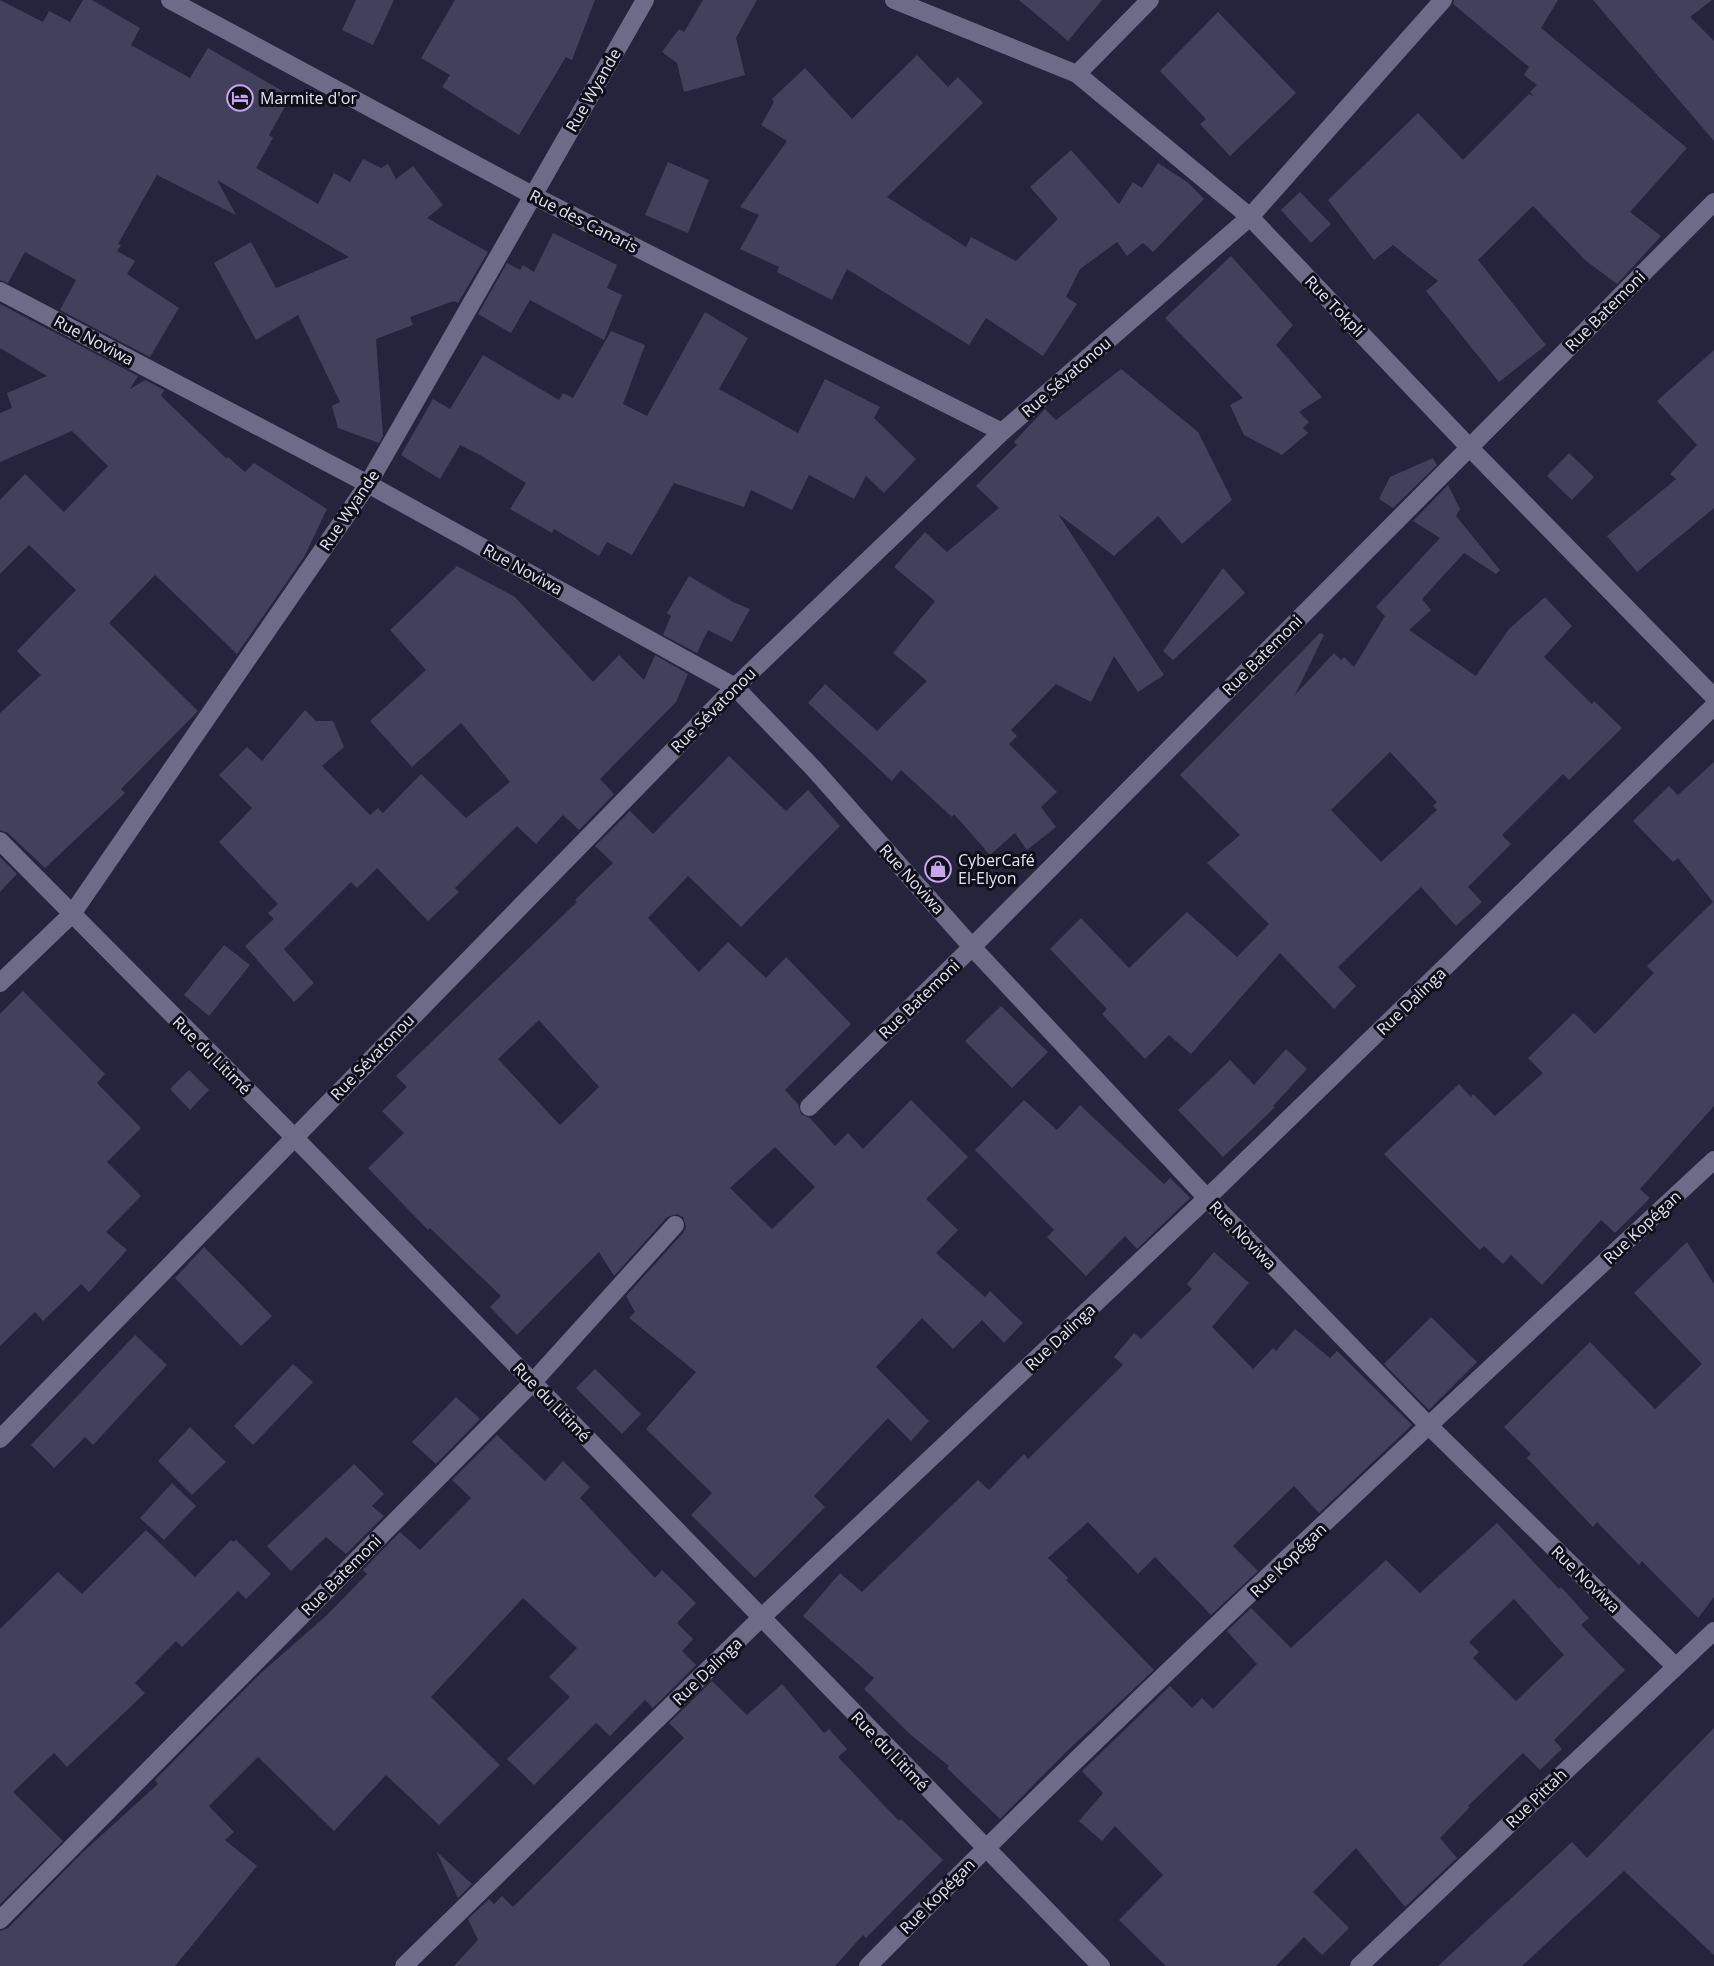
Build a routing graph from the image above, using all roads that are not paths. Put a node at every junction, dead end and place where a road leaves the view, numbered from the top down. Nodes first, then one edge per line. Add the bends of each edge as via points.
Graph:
1 (170, 0) edge
2 (645, 0) edge
3 (894, 0) edge
4 (1150, 0) edge
5 (1443, 0) edge
6 (1077, 74) junction
7 (532, 195) junction
8 (1714, 202) edge
9 (1250, 217) junction
10 (0, 291) edge
11 (1002, 432) junction
12 (1469, 447) junction
13 (368, 484) junction
14 (735, 687) junction
15 (1714, 698) edge
16 (1714, 706) edge
17 (0, 841) edge
18 (72, 914) junction
19 (972, 947) junction
20 (0, 982) edge
21 (809, 1107) dead end
22 (294, 1137) junction
23 (1714, 1160) edge
24 (1207, 1198) junction
25 (675, 1225) dead end
26 (532, 1383) junction
27 (1429, 1426) junction
28 (0, 1439) edge
29 (762, 1617) junction
30 (1714, 1631) edge
31 (1675, 1666) junction
32 (984, 1849) junction
33 (0, 1920) edge
34 (404, 1966) edge
35 (868, 1966) edge
36 (1101, 1966) edge
37 (1359, 1966) edge

1 - 7 street, Rue des Canaris
2 - 7 street, Rue Wyande
3 - 6 street, Rue Tokpli
4 - 6 street
5 - 9 street, Rue Sévatonou
6 - 9 street, Rue Tokpli
7 - 11 street, Rue des Canaris
7 - 13 street, Rue Wyande
8 - 12 street, Rue Batemoni
9 - 11 street, Rue Sévatonou
9 - 12 street, Rue Tokpli
10 - 13 street, Rue Noviwa
11 - 14 street, Rue Sévatonou
12 - 15 street, Rue Tokpli
12 - 19 street, Rue Batemoni
13 - 14 street, Rue Noviwa
13 - 18 street, Rue Wyande
14 - 19 street, Rue Noviwa via 814,769
14 - 22 street, Rue Sévatonou
16 - 24 street, Rue Dalinga
17 - 18 street, Rue du Litimé
18 - 20 street, Rue Wyande
18 - 22 street, Rue du Litimé
19 - 21 street, Rue Batemoni
19 - 24 street, Rue Noviwa
22 - 26 street, Rue du Litimé
22 - 28 street, Rue Sévatonou
23 - 27 street, Rue Kopégan
24 - 27 street, Rue Noviwa
24 - 29 street, Rue Dalinga
25 - 26 street, Rue Batemoni
26 - 29 street, Rue du Litimé
26 - 33 street, Rue Batemoni
27 - 31 street, Rue Noviwa
27 - 32 street, Rue Kopégan
29 - 32 street, Rue du Litimé
29 - 34 street, Rue Dalinga
30 - 31 street, Rue Pittah
31 - 37 street, Rue Pittah
32 - 35 street, Rue Kopégan
32 - 36 street, Rue du Litimé

